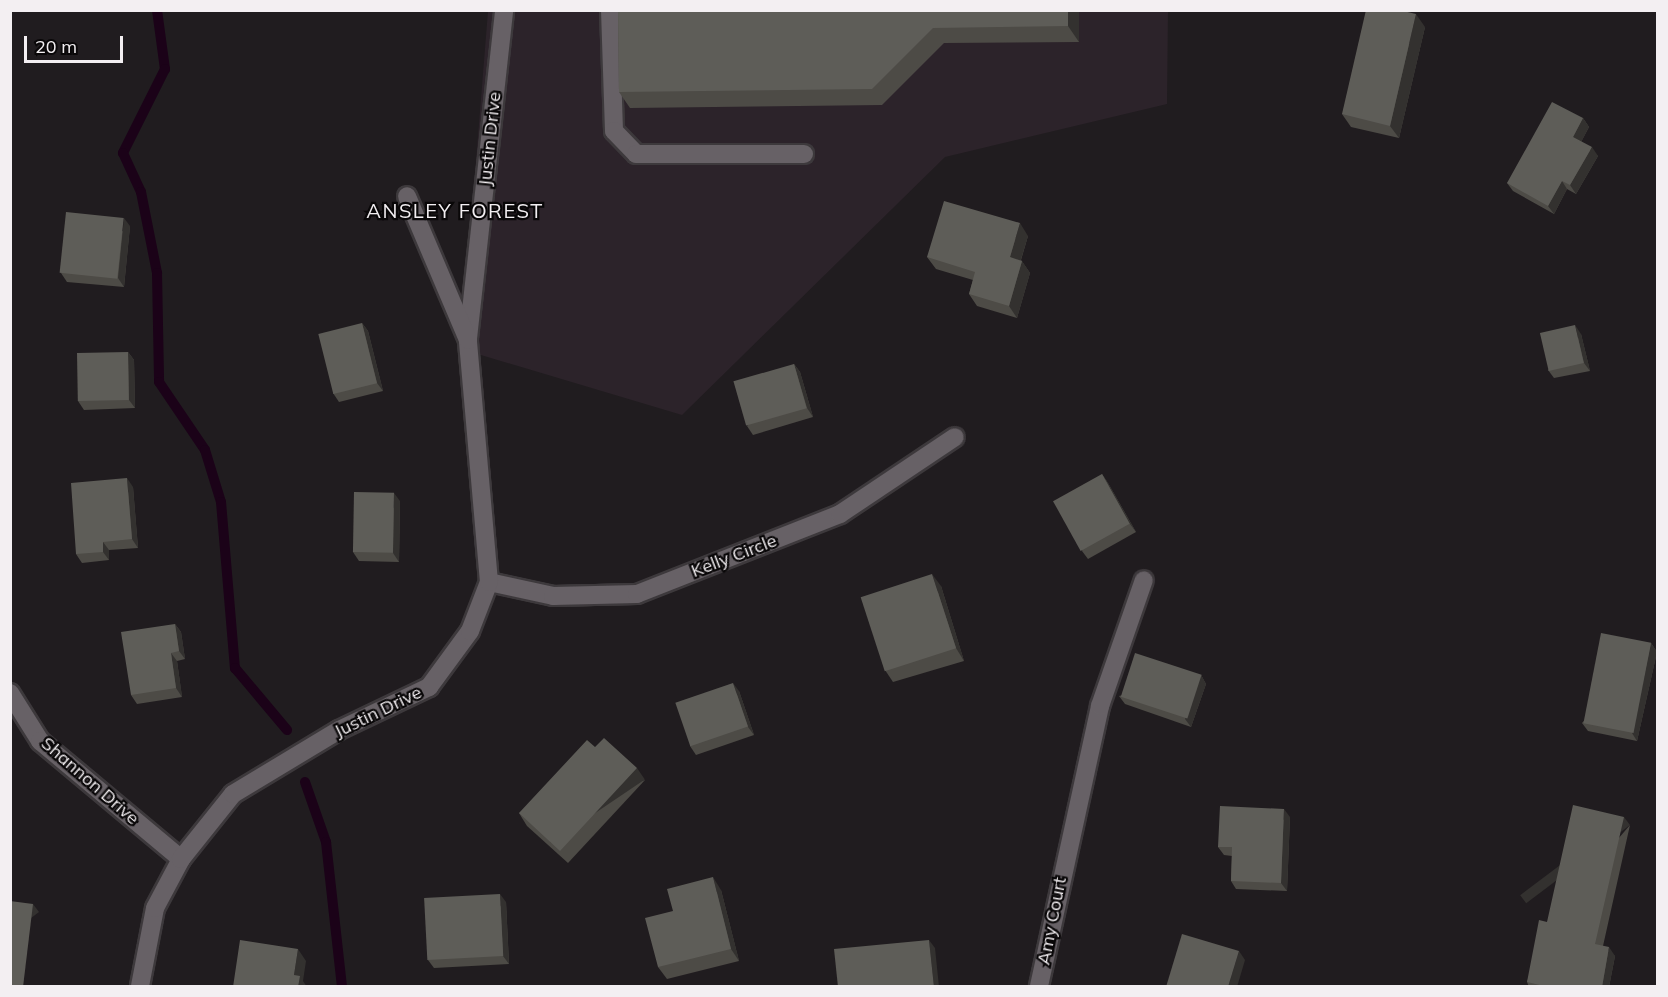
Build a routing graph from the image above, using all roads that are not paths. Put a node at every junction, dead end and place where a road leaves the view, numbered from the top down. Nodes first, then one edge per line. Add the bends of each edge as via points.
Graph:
1 (504, 10) edge
2 (610, 10) edge
3 (804, 153) dead end
4 (407, 196) dead end
5 (468, 340) junction
6 (955, 437) dead end
7 (1144, 580) dead end
8 (489, 582) junction
9 (10, 693) edge
10 (181, 860) junction
11 (140, 987) edge
12 (1039, 987) edge

1 - 5 street, Justin Drive
2 - 3 street via 614,131 636,154
4 - 5 street, Justin Drive
5 - 8 street, Justin Drive
6 - 8 street, Kelly Circle via 840,514 637,594 553,596
7 - 12 street, Amy Court via 1100,706 1064,856
8 - 10 street, Justin Drive via 470,631 429,687 339,730 233,794
9 - 10 street, Shannon Drive via 40,741
10 - 11 street, Justin Drive via 155,908

